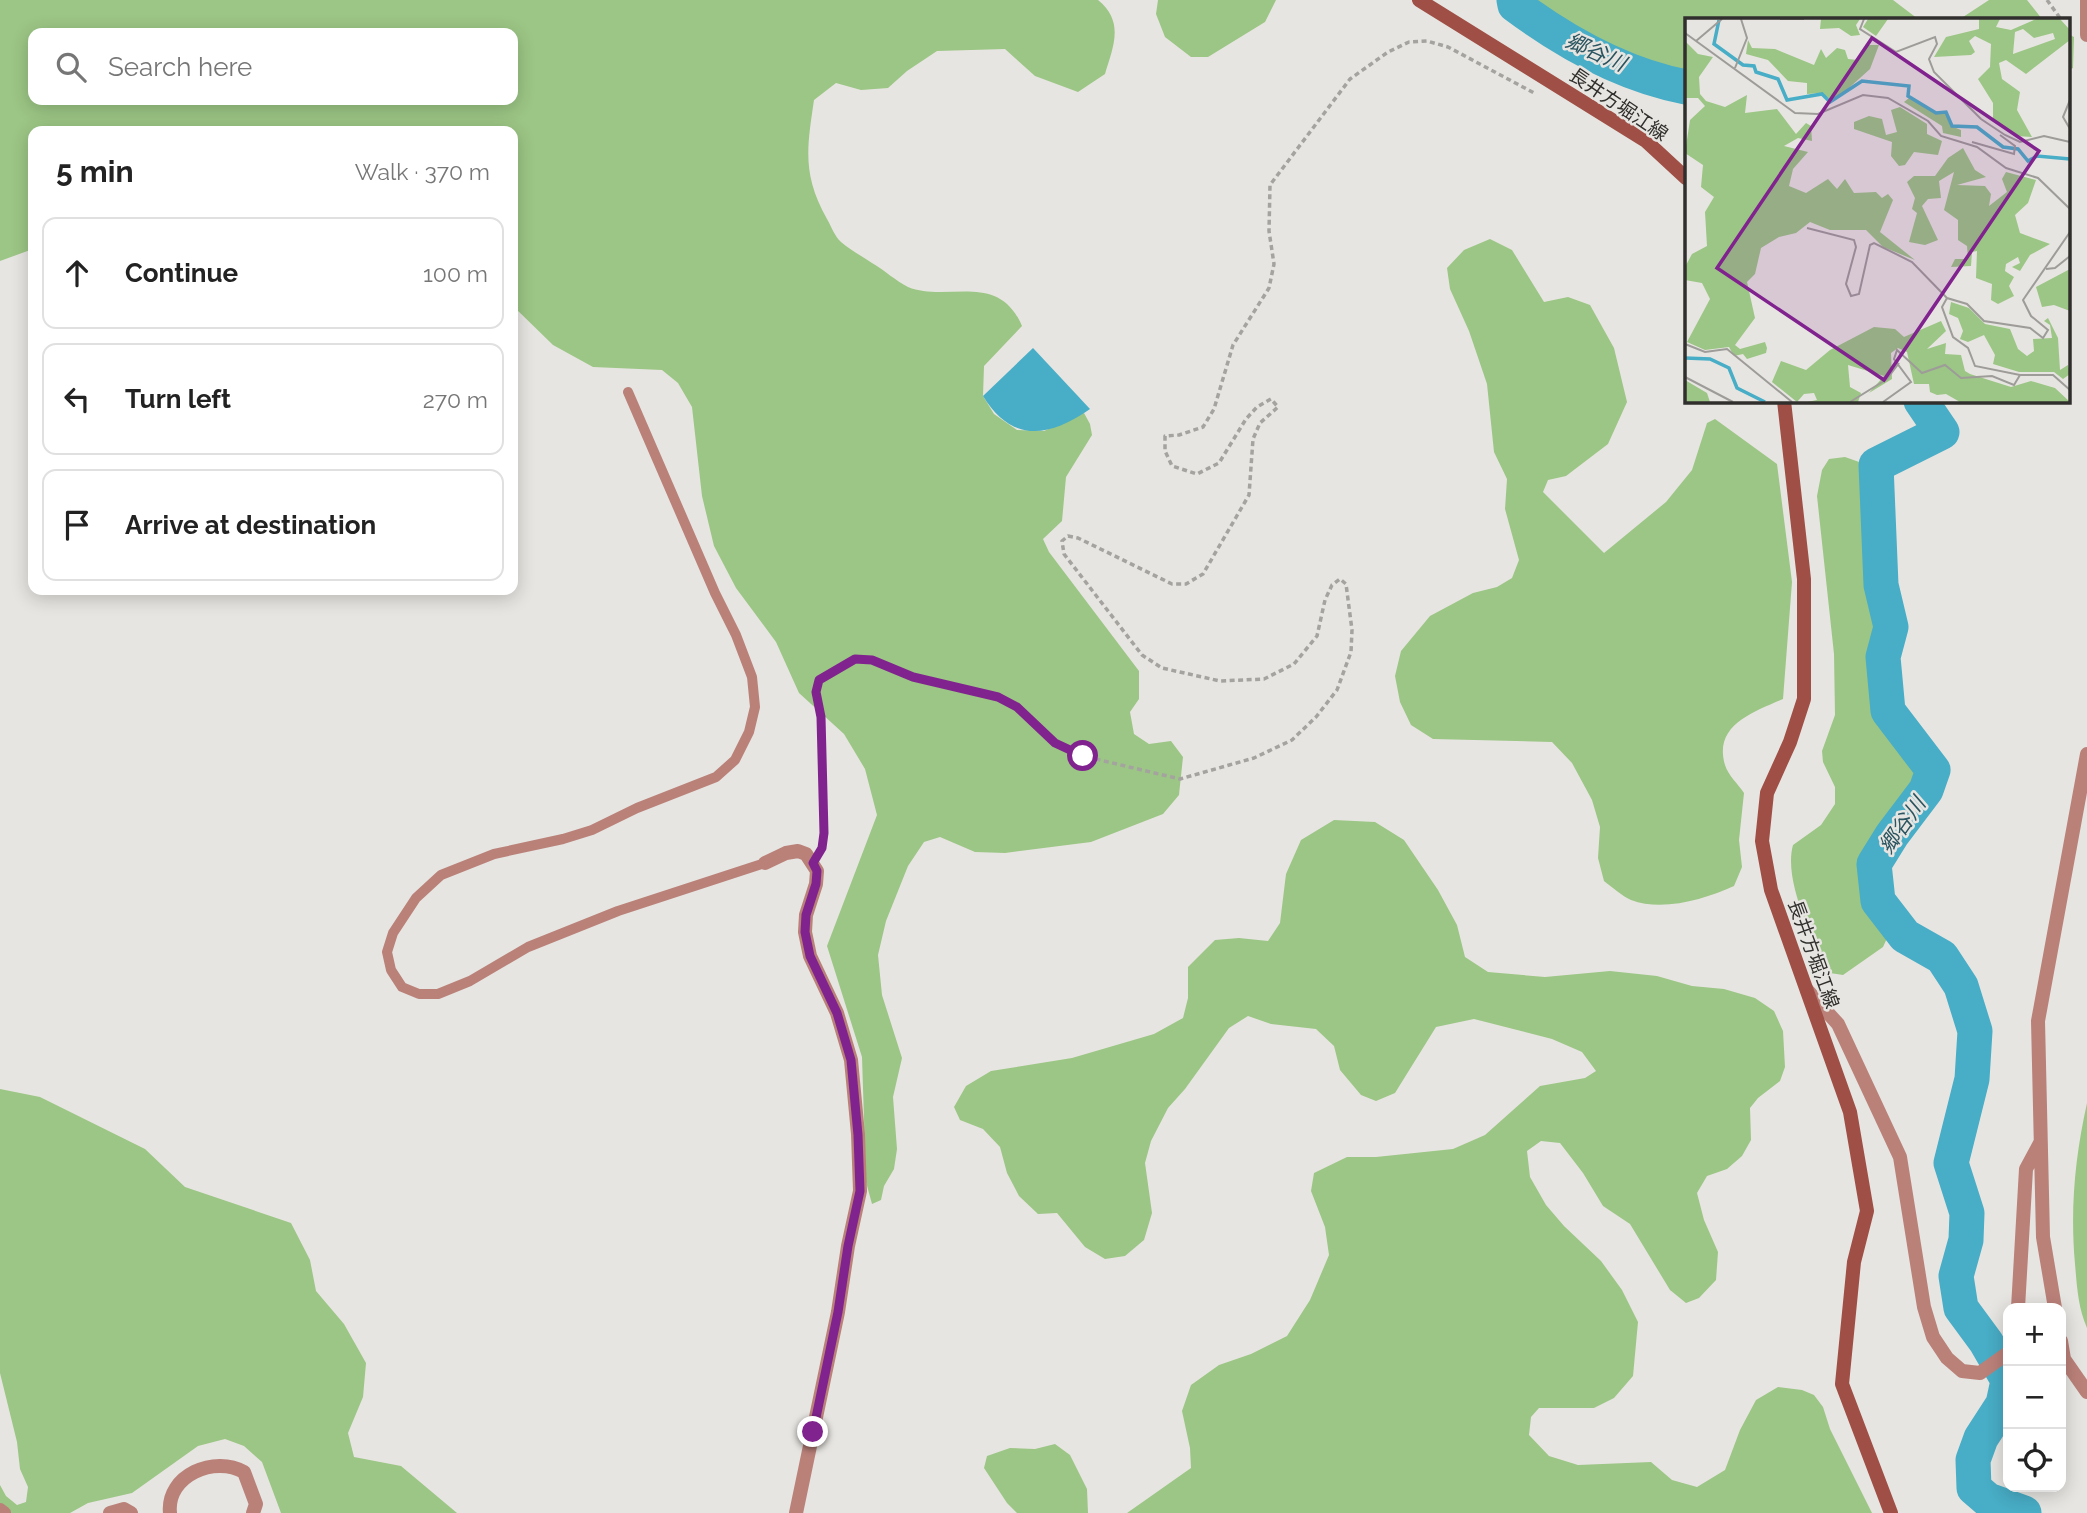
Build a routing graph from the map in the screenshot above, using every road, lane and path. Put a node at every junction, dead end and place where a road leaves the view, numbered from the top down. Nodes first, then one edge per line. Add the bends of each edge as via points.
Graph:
1 (1419, 0) edge
2 (2047, 0) edge
3 (2087, 0) edge
4 (2060, 18) edge
5 (2087, 35) edge
6 (1545, 99) dead end
7 (1685, 177) edge
8 (628, 392) dead end
9 (1784, 402) edge
10 (2087, 754) edge
11 (765, 863) joint
12 (813, 863) junction
13 (1807, 990) junction
14 (2040, 1142) junction
15 (2018, 1303) edge
16 (2054, 1303) edge
17 (2003, 1357) edge
18 (2066, 1362) edge
19 (2087, 1392) edge
20 (110, 1513) edge
21 (131, 1513) edge
22 (170, 1513) edge
23 (253, 1513) edge
24 (796, 1513) edge
25 (1891, 1513) edge

1 - 7 main road, 長井方堀江線 via 1646,141
2 - 4 path
3 - 5 street
6 - 12 path via 1448,47 1427,41 1409,42 1388,52 1350,79 1270,185 1269,231 1275,264 1269,288 1233,345 1214,409 1203,427 1165,436 1172,466 1197,474 1219,463 1257,407 1271,399 1278,407 1260,423 1253,439 1249,495 1203,574 1186,584 1172,584 1078,538 1069,536 1062,541 1065,554 1142,655 1162,668 1220,681 1264,679 1294,664 1317,636 1325,600 1332,584 1340,579 1346,584 1351,652 1337,690 1316,717 1292,740 1254,758 1180,779 1083,756 1055,743 1017,707 998,697 855,659 819,680 816,692 821,717 824,833
8 - 11 lane via 752,677 755,707 749,732 735,760 716,777 592,830 494,854 441,875 416,898 393,933 387,952 391,970 402,987 438,995 528,947 618,911
9 - 13 main road, 長井方堀江線 via 1804,579 1804,699 1790,743 1766,793 1762,841 1771,890
10 - 14 street via 2039,1021
11 - 12 street via 797,851
12 - 24 street via 816,884 805,932 851,1060 860,1191
13 - 17 street via 1838,1024 1900,1157 1933,1337 1962,1371 1980,1373
13 - 25 main road, 長井方堀江線 via 1850,1112 1867,1211 1854,1262 1842,1384
14 - 15 street via 2026,1169
14 - 16 street via 2043,1237
18 - 19 street
20 - 21 street via 124,1509
22 - 23 street via 176,1488 192,1473 212,1465 232,1465 244,1472 256,1504

